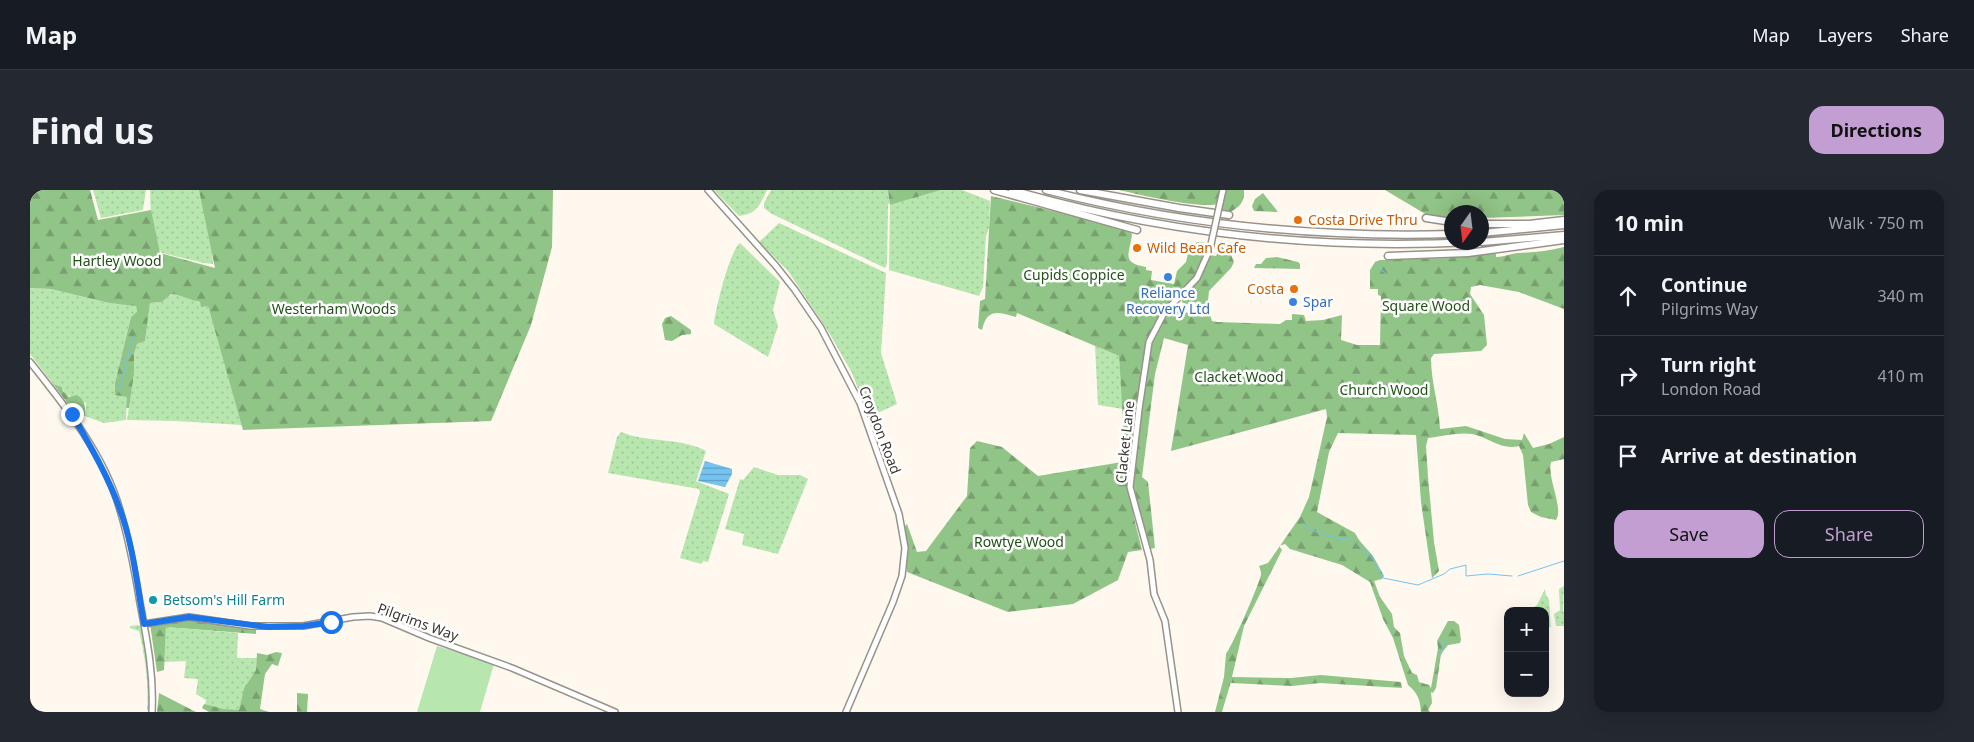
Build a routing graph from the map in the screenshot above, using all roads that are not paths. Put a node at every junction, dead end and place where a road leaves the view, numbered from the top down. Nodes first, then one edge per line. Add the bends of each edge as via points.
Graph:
1 (708, 190) edge
2 (994, 190) edge
3 (1012, 190) edge
4 (1046, 190) edge
5 (1080, 190) edge
6 (1223, 190) edge
7 (1229, 215) dead end
8 (1426, 218) dead end
9 (1564, 220) edge
10 (1444, 221) edge
11 (1489, 224) edge
12 (1564, 226) edge
13 (1137, 230) dead end
14 (1489, 231) edge
15 (1444, 234) edge
16 (1564, 235) edge
17 (1564, 240) edge
18 (1489, 241) edge
19 (1444, 243) edge
20 (1388, 256) dead end
21 (30, 362) edge
22 (144, 623) junction
23 (152, 712) edge
24 (615, 712) edge
25 (846, 712) edge
26 (1178, 712) edge

1 - 25 street, Croydon Road via 776,266 821,328 860,403 899,514 905,548 902,576 894,602
2 - 13 highway
3 - 19 highway via 1112,215 1226,234 1346,243
4 - 15 highway via 1138,210 1254,227 1362,234
5 - 7 highway
6 - 26 street, Clacket Lane, bridge via 1210,249 1197,278 1164,313 1149,342 1130,488 1150,560 1154,594 1165,621
8 - 10 highway
9 - 11 highway
12 - 14 highway
16 - 18 highway
17 - 20 highway via 1468,253
21 - 22 street via 72,414 103,468 120,508
22 - 23 street via 151,662
22 - 24 street, Pilgrims Way via 189,617 250,626 290,627 352,617 376,617 512,668

